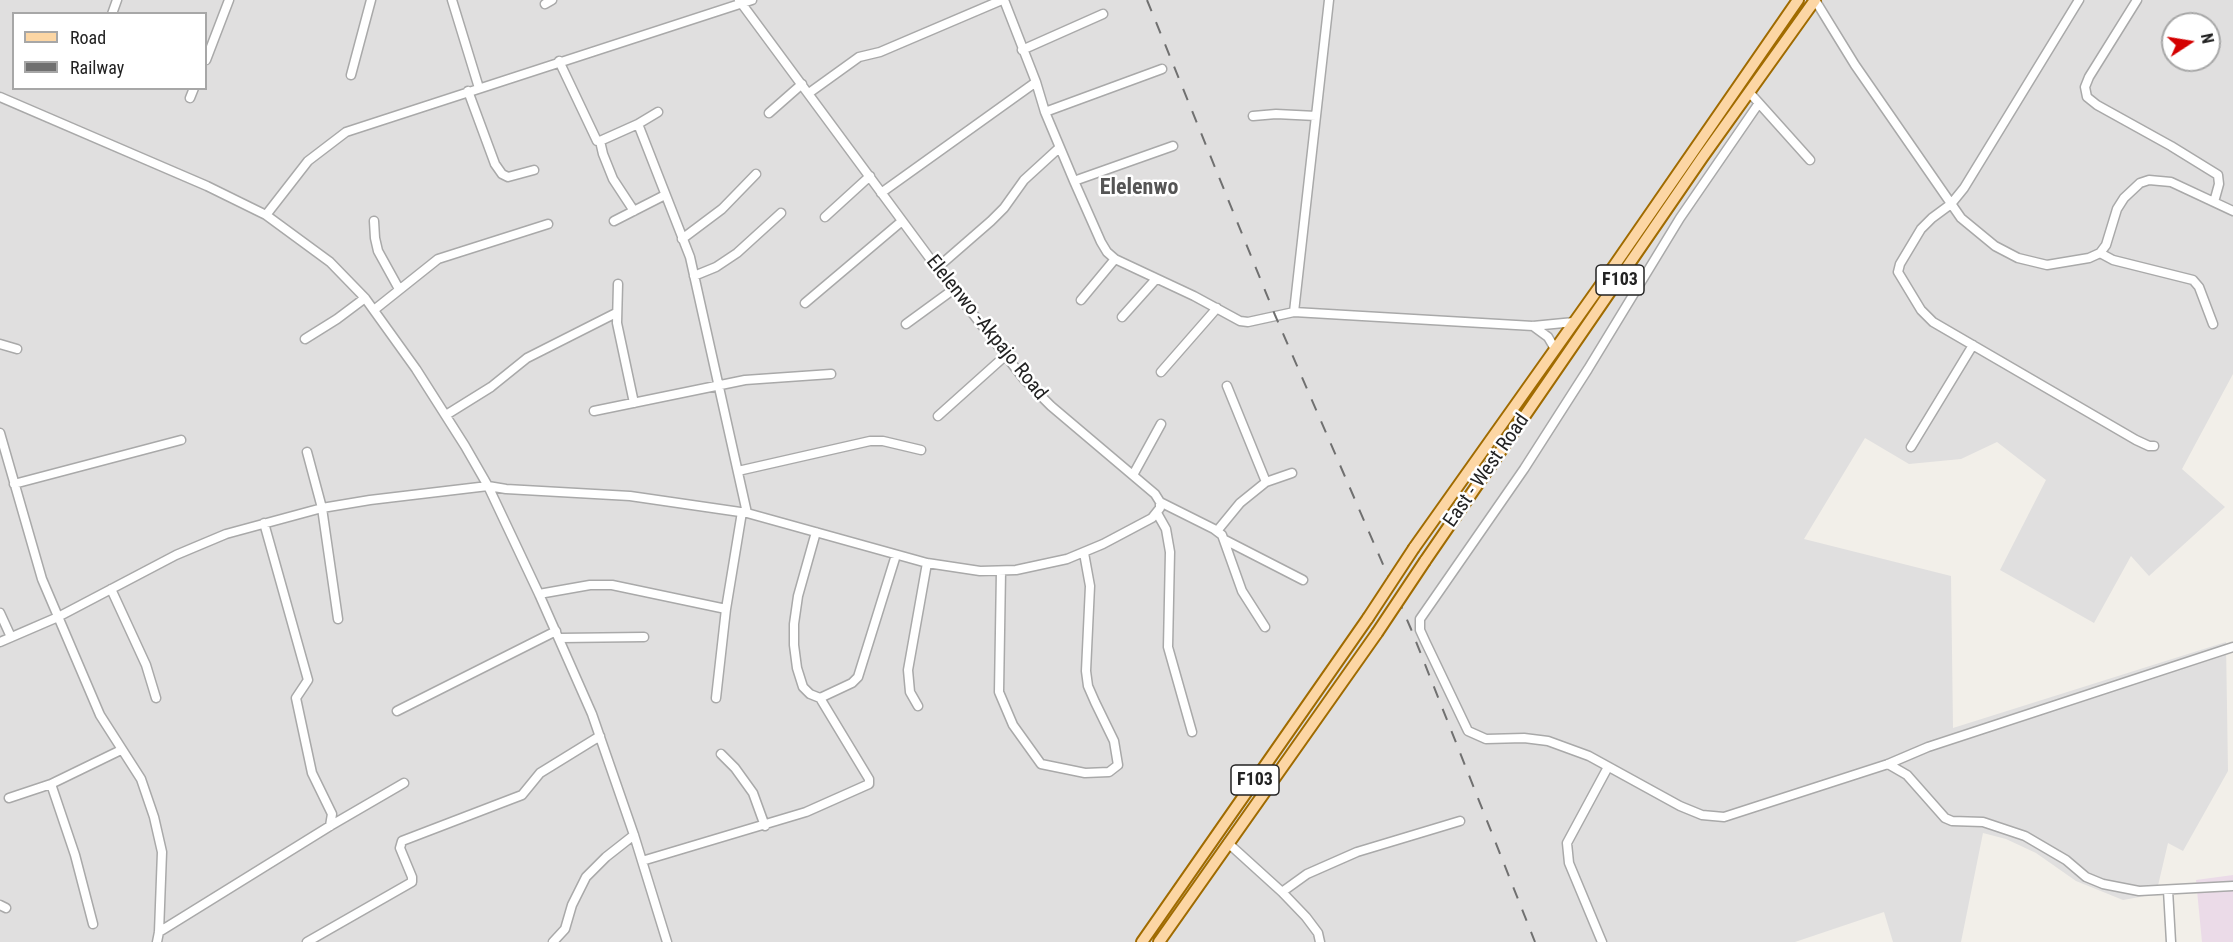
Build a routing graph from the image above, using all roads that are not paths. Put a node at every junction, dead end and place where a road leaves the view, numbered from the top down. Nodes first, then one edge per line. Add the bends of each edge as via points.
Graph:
1 (229, 0) edge
2 (371, 0) edge
3 (452, 0) edge
4 (752, 0) edge
5 (1003, 0) edge
6 (1329, 0) edge
7 (1798, 0) edge
8 (1815, 0) edge
9 (2079, 0) edge
10 (2137, 0) edge
11 (741, 2) edge
12 (1103, 14) dead end
13 (1022, 50) junction
14 (207, 57) edge
15 (559, 61) junction
16 (1162, 69) dead end
17 (351, 75) dead end
18 (1036, 82) junction
19 (802, 84) junction
20 (479, 88) junction
21 (193, 90) edge
22 (468, 91) junction
23 (1749, 92) junction
24 (809, 93) junction
25 (0, 97) edge
26 (190, 98) dead end
27 (1759, 103) junction
28 (658, 112) dead end
29 (1045, 112) junction
30 (769, 113) dead end
31 (1252, 116) dead end
32 (1316, 116) junction
33 (638, 124) junction
34 (600, 141) junction
35 (1173, 146) dead end
36 (1059, 148) junction
37 (1810, 160) dead end
38 (534, 170) dead end
39 (756, 174) dead end
40 (870, 176) junction
41 (1074, 181) junction
42 (881, 193) junction
43 (665, 195) junction
44 (2214, 202) junction
45 (1951, 204) junction
46 (1669, 207) junction
47 (634, 211) junction
48 (2233, 211) edge
49 (781, 213) dead end
50 (266, 215) junction
51 (1682, 215) junction
52 (825, 217) dead end
53 (374, 220) dead end
54 (614, 221) dead end
55 (902, 221) junction
56 (548, 224) dead end
57 (682, 239) junction
58 (2100, 253) junction
59 (1115, 259) junction
60 (937, 268) junction
61 (694, 276) junction
62 (1156, 279) junction
63 (618, 284) dead end
64 (399, 289) junction
65 (954, 290) junction
66 (365, 298) junction
67 (1081, 300) dead end
68 (806, 303) dead end
69 (1217, 308) junction
70 (374, 310) junction
71 (1294, 312) junction
72 (616, 313) junction
73 (1122, 316) dead end
74 (1574, 322) junction
75 (906, 324) dead end
76 (2213, 324) dead end
77 (1533, 326) junction
78 (305, 339) dead end
79 (0, 344) edge
80 (1973, 345) junction
81 (17, 349) dead end
82 (1555, 349) junction
83 (1005, 356) junction
84 (1161, 372) dead end
85 (831, 374) dead end
86 (719, 385) junction
87 (1227, 386) dead end
88 (634, 403) junction
89 (594, 411) dead end
90 (446, 415) junction
91 (938, 416) dead end
92 (1161, 424) dead end
93 (0, 433) edge
94 (181, 440) dead end
95 (2154, 446) dead end
96 (1911, 447) dead end
97 (921, 450) dead end
98 (307, 452) dead end
99 (738, 471) junction
100 (1292, 473) dead end
101 (1133, 475) junction
102 (1266, 482) junction
103 (14, 484) junction
104 (488, 486) junction
105 (1160, 502) junction
106 (322, 508) junction
107 (744, 513) junction
108 (1157, 513) junction
109 (264, 523) junction
110 (1217, 531) junction
111 (816, 532) junction
112 (1225, 540) junction
113 (1084, 553) junction
114 (896, 555) junction
115 (927, 563) junction
116 (1001, 571) junction
117 (1303, 580) dead end
118 (111, 589) junction
119 (539, 594) junction
120 (726, 609) junction
121 (0, 613) edge
122 (58, 617) junction
123 (338, 619) dead end
124 (1264, 627) dead end
125 (558, 635) junction
126 (11, 637) junction
127 (644, 637) dead end
128 (0, 642) edge
129 (2233, 647) edge
130 (156, 698) dead end
131 (716, 698) dead end
132 (820, 698) junction
133 (918, 706) dead end
134 (397, 711) dead end
135 (1192, 732) dead end
136 (600, 736) junction
137 (121, 750) junction
138 (721, 754) dead end
139 (1888, 765) junction
140 (1608, 767) junction
141 (404, 783) dead end
142 (51, 784) junction
143 (9, 798) dead end
144 (1460, 821) dead end
145 (330, 826) junction
146 (765, 826) junction
147 (634, 835) junction
148 (1228, 843) junction
149 (642, 861) junction
150 (2233, 886) edge
151 (2168, 890) junction
152 (1282, 892) junction
153 (93, 924) dead end
154 (159, 932) junction
155 (157, 942) edge
156 (307, 942) edge
157 (553, 942) edge
158 (667, 942) edge
159 (1142, 942) edge
160 (1159, 942) edge
161 (1320, 942) edge
162 (1602, 942) edge
163 (2171, 942) edge

1 - 14 street
2 - 17 street
3 - 20 street
4 - 11 street
5 - 13 street
5 - 24 street via 880,52 859,57
6 - 32 street
7 - 74 main road, East - West Road / F103
8 - 23 main road, East - West Road / F103
8 - 45 street
9 - 45 street
10 - 44 street via 2089,77 2087,97 2218,175
11 - 15 street
11 - 19 street, Elelenwo -Akpajo Road
12 - 13 street
13 - 18 street
15 - 20 street
15 - 34 street
16 - 29 street
18 - 29 street
18 - 42 street
19 - 24 street, Elelenwo -Akpajo Road
19 - 30 street
20 - 22 street
21 - 26 street
22 - 38 street via 502,174 508,177
22 - 50 street via 346,132 308,161
23 - 27 street
23 - 46 main road, East - West Road / F103
24 - 40 street, Elelenwo -Akpajo Road
25 - 50 street
27 - 37 street
27 - 51 street
28 - 33 street
29 - 36 street
31 - 32 street
32 - 71 street
33 - 34 street
33 - 43 street
34 - 47 street via 609,171
35 - 41 street
36 - 41 street
36 - 60 street via 1024,180 1004,208
39 - 57 street via 722,209
40 - 42 street, Elelenwo -Akpajo Road
40 - 52 street
41 - 59 street via 1101,242
42 - 55 street, Elelenwo -Akpajo Road
43 - 47 street
43 - 57 street
44 - 48 street
44 - 58 street via 2171,182 2140,183 2117,209
45 - 58 street via 1978,233 2018,258 2048,265
45 - 80 street via 1921,229 1898,272 1933,322
46 - 51 street
46 - 148 main road, East - West Road / F103, bridge
47 - 54 street
49 - 61 street via 737,254
50 - 66 street via 330,262
51 - 140 street via 1524,470 1420,619 1420,630 1468,731 1486,738 1548,741
53 - 64 street via 378,251
55 - 60 street, Elelenwo -Akpajo Road
55 - 68 street
56 - 64 street via 438,259
57 - 61 street
58 - 76 street via 2113,260 2193,280
59 - 62 street
59 - 67 street
60 - 65 street, Elelenwo -Akpajo Road
61 - 86 street
62 - 69 street
62 - 73 street
63 - 72 street
64 - 70 street
65 - 75 street
65 - 83 street, Elelenwo -Akpajo Road
66 - 70 street
66 - 78 street
69 - 71 street via 1248,322
69 - 84 street
70 - 90 street
71 - 77 street
72 - 88 street
72 - 90 street via 527,358
74 - 77 street
74 - 82 main road, East - West Road / F103
77 - 82 street
79 - 81 street
80 - 95 street via 2136,440
80 - 96 street
82 - 159 main road, East - West Road / F103, bridge
83 - 91 street
83 - 101 street, Elelenwo -Akpajo Road via 1051,406
85 - 86 street via 765,377
86 - 88 street
86 - 99 street
87 - 102 street
88 - 89 street
90 - 104 street
92 - 101 street
93 - 103 street
94 - 103 street
97 - 99 street via 870,441
98 - 106 street
99 - 107 street
100 - 102 street
101 - 105 street, Elelenwo -Akpajo Road
102 - 110 street via 1240,503
103 - 122 street via 42,579
104 - 106 street
104 - 107 street via 630,496
104 - 119 street
105 - 108 street
105 - 110 street, Elelenwo -Akpajo Road
106 - 109 street
106 - 123 street
107 - 111 street
107 - 120 street
108 - 113 street
108 - 135 street via 1166,529 1170,552 1168,647
109 - 118 street via 196,546
109 - 145 street via 308,680 296,698 312,773 333,814
110 - 112 street
111 - 114 street
111 - 132 street via 798,596 794,645 803,687
112 - 117 street
112 - 124 street via 1242,591
113 - 116 street
113 - 116 street via 1090,586 1086,671 1088,686 1116,749 1118,765 1109,772 1085,773 1041,764 1013,725 999,692
114 - 115 street
114 - 132 street via 858,677
115 - 116 street via 963,570
115 - 133 street via 908,670 910,692
118 - 122 street
118 - 130 street via 146,665
119 - 120 street via 612,585
119 - 125 street
120 - 131 street
121 - 126 street
122 - 126 street
122 - 137 street via 100,715
125 - 127 street
125 - 134 street
125 - 136 street
126 - 128 street
129 - 139 street via 1928,747
132 - 146 street via 869,784
136 - 147 street
136 - 156 street via 543,771 522,795 402,841 400,848 412,882
137 - 142 street
137 - 154 street via 145,789 161,844
138 - 146 street via 753,793
139 - 140 street via 1724,817 1702,815 1680,806
139 - 151 street via 1907,775 1945,818 1983,822 2025,836 2103,884 2132,890
140 - 162 street via 1567,843 1569,863
141 - 145 street
142 - 143 street
142 - 153 street
144 - 152 street via 1357,852 1308,874
145 - 154 street
146 - 149 street
147 - 149 street
147 - 157 street via 586,877 565,929
148 - 152 street
148 - 160 main road, East - West Road / F103
149 - 158 street
150 - 151 street
151 - 163 street
152 - 161 street via 1318,933
154 - 155 street

